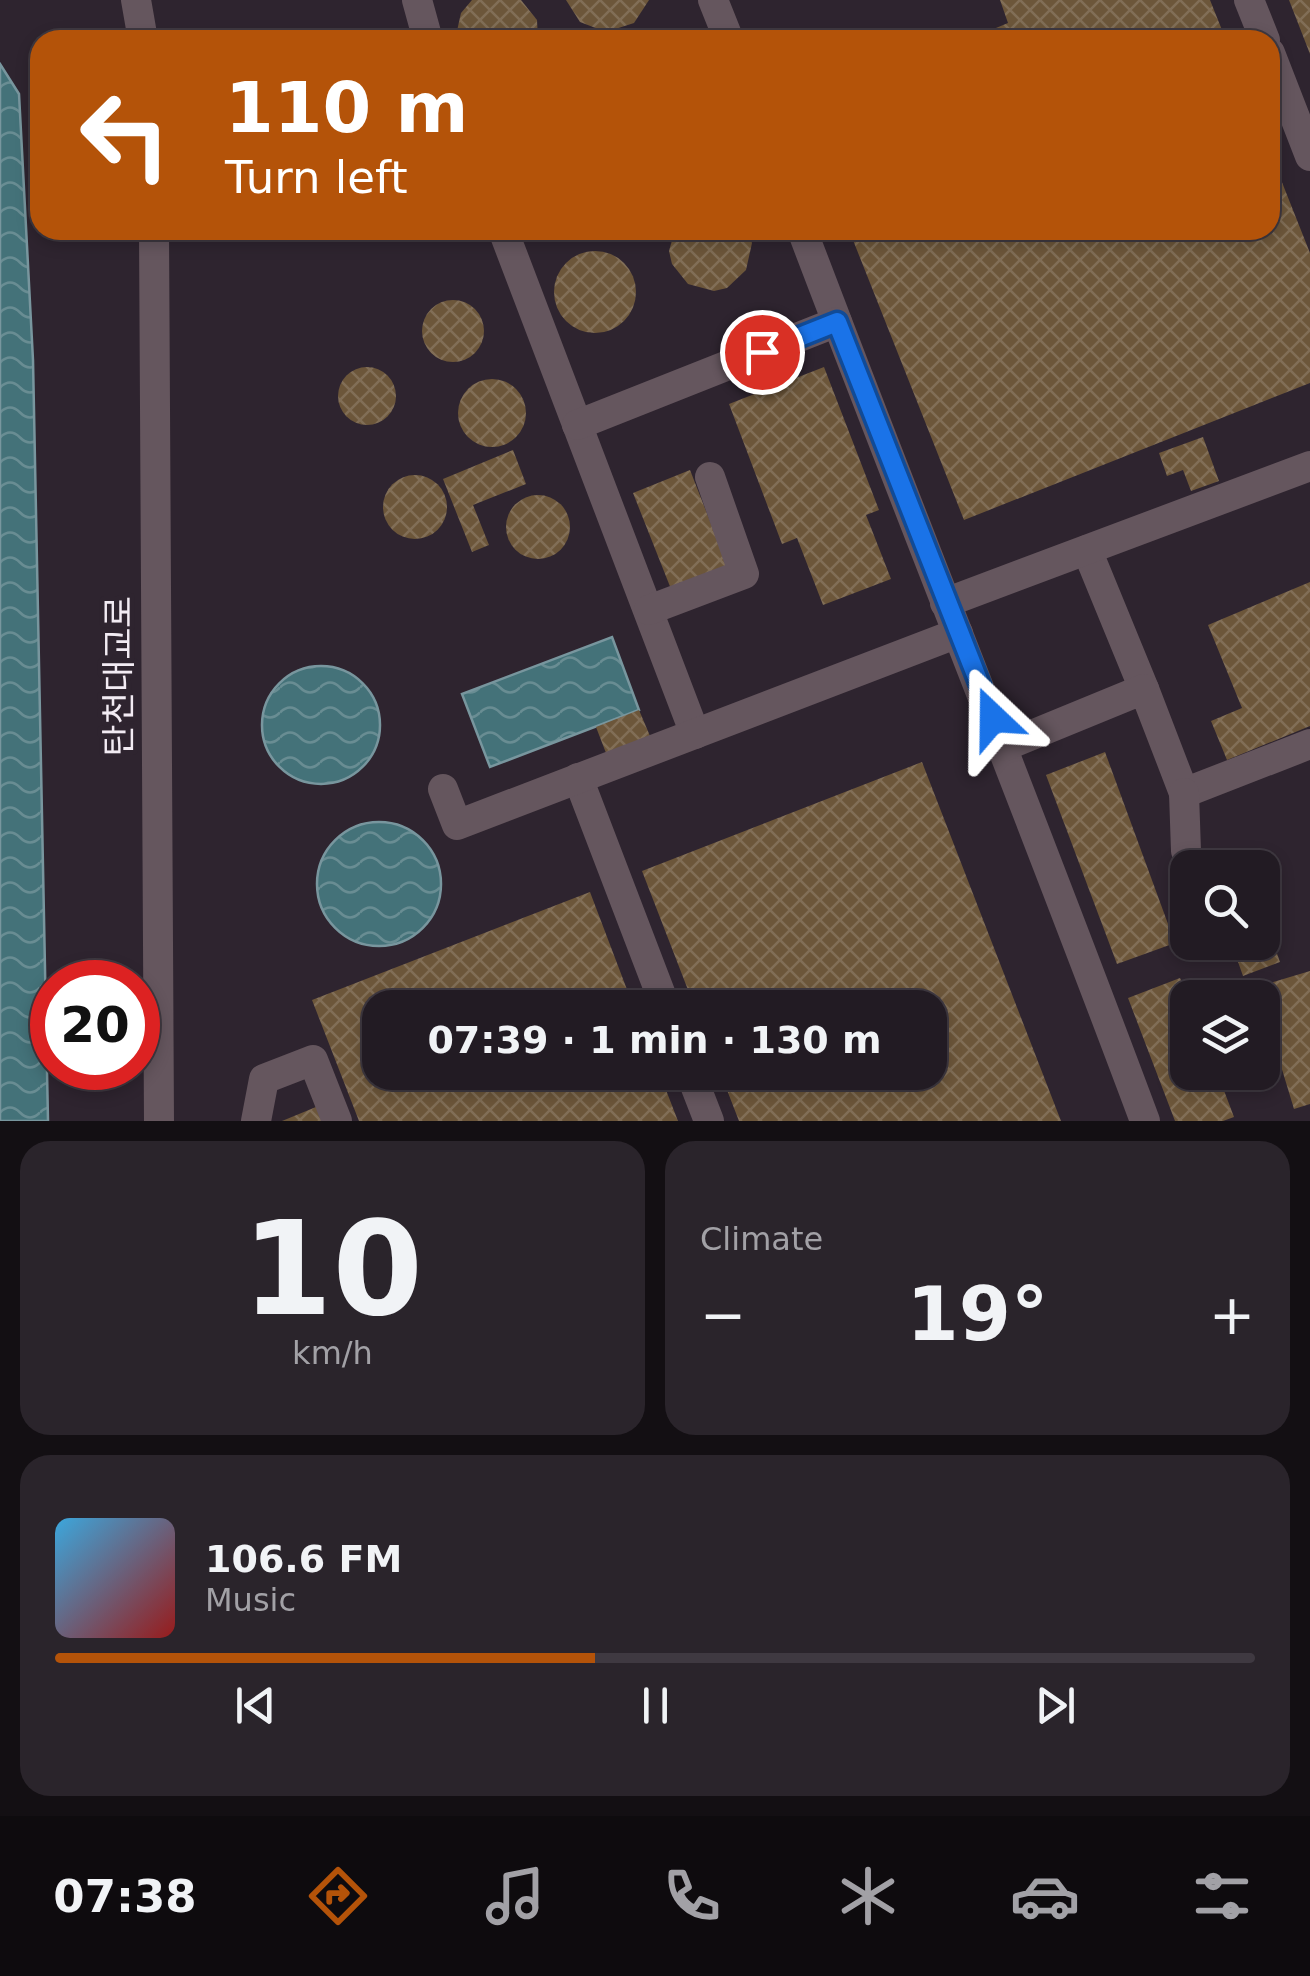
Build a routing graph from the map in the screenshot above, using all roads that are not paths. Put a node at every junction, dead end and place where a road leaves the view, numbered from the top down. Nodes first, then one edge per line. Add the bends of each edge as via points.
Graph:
1 (136, 0) edge
2 (417, 0) edge
3 (713, 0) edge
4 (1249, 0) edge
5 (140, 30) edge
6 (425, 30) edge
7 (725, 30) edge
8 (1261, 30) edge
9 (1280, 79) edge
10 (1310, 156) edge
11 (154, 240) edge
12 (514, 240) edge
13 (806, 240) edge
14 (837, 322) junction
15 (576, 425) junction
16 (1310, 466) edge
17 (710, 477) dead end
18 (1087, 550) junction
19 (945, 604) junction
20 (648, 610) junction
21 (958, 634) junction
22 (1144, 690) junction
23 (695, 734) junction
24 (1310, 744) edge
25 (1004, 746) junction
26 (578, 778) junction
27 (443, 788) dead end
28 (1184, 792) junction
29 (1186, 850) edge
30 (659, 990) edge
31 (697, 1090) edge
32 (159, 1121) edge
33 (256, 1121) edge
34 (337, 1121) edge
35 (709, 1121) edge
36 (1146, 1121) edge

1 - 5 street
2 - 6 street
3 - 7 street
4 - 8 street
9 - 10 street
11 - 32 street, 탄천대교로
12 - 15 street
13 - 14 street
14 - 15 street
14 - 19 street
15 - 20 street
16 - 18 street
17 - 20 street via 744,574
18 - 19 street
18 - 22 street
19 - 21 street
20 - 23 street
21 - 23 street
21 - 25 street
22 - 25 street
22 - 28 street
23 - 26 street
24 - 28 street
25 - 36 street
26 - 27 street via 457,825
26 - 30 street
28 - 29 street
31 - 35 street
33 - 34 street via 264,1079 313,1060

